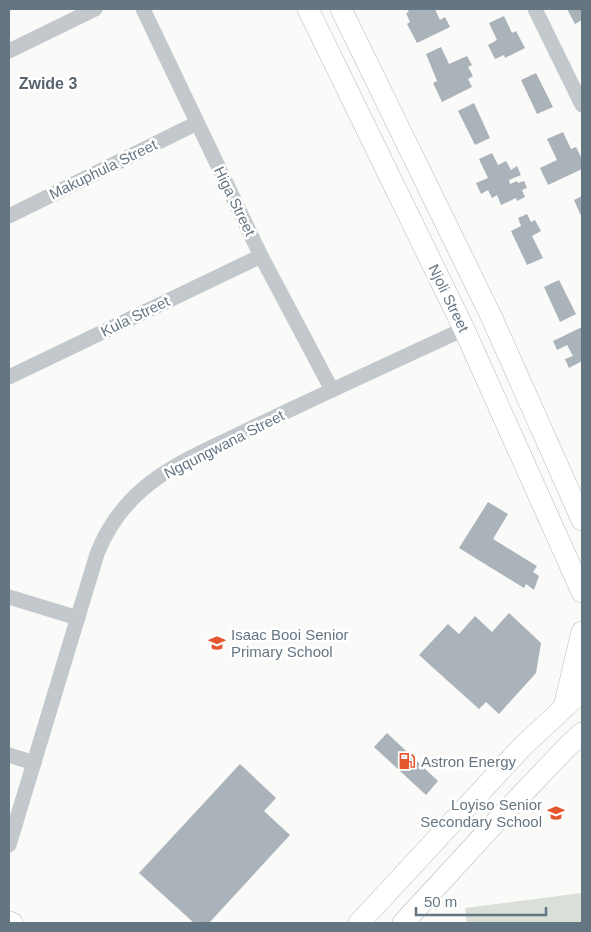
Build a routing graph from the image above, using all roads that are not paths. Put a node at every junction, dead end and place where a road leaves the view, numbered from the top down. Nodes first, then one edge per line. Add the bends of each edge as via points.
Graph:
1 (95, 9) edge
2 (143, 9) edge
3 (308, 9) edge
4 (341, 9) edge
5 (535, 9) edge
6 (9, 52) edge
7 (582, 105) edge
8 (197, 123) junction
9 (9, 216) edge
10 (262, 256) junction
11 (464, 329) junction
12 (9, 377) edge
13 (332, 390) junction
14 (582, 520) edge
15 (582, 592) edge
16 (9, 597) edge
17 (78, 618) junction
18 (582, 632) edge
19 (582, 691) edge
20 (564, 707) junction
21 (582, 734) edge
22 (9, 755) edge
23 (34, 763) junction
24 (9, 845) edge
25 (359, 923) edge
26 (403, 923) edge

1 - 6 street
2 - 8 street, Higa Street
3 - 11 main road, Njoli Street
4 - 14 main road, Njoli Street via 491,316
5 - 7 street
8 - 9 street, Makuphula Street
8 - 10 street, Higa Street
10 - 12 street, Kula Street
10 - 13 street, Higa Street
11 - 13 street, Ngqungwana Street
11 - 15 main road, Njoli Street
13 - 17 street, Ngqungwana Street via 193,457 138,494 110,526 104,538
16 - 17 street
17 - 23 street, Ngqungwana Street
18 - 20 main road
19 - 20 main road
20 - 25 main road via 523,746
21 - 26 main road
22 - 23 street
23 - 24 street, Ngqungwana Street

